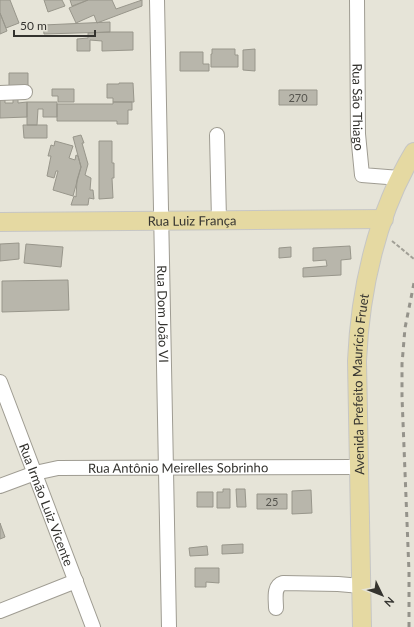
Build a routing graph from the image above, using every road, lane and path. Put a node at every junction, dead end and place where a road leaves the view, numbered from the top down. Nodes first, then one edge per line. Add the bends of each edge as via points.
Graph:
1 (157, 0) edge
2 (358, 0) edge
3 (25, 92) dead end
4 (0, 93) edge
5 (217, 135) dead end
6 (414, 152) edge
7 (400, 178) junction
8 (219, 220) junction
9 (161, 221) junction
10 (0, 222) edge
11 (381, 227) junction
12 (414, 259) edge
13 (0, 382) edge
14 (359, 466) junction
15 (166, 467) junction
16 (35, 473) junction
17 (0, 486) edge
18 (76, 581) junction
19 (361, 586) junction
20 (276, 608) dead end
21 (0, 611) edge
22 (93, 627) edge
23 (169, 627) edge
24 (362, 627) edge

1 - 9 street, Rua Dom João VI
2 - 7 street, Rua São Thiago via 358,143 362,175
3 - 4 street
5 - 8 street
6 - 7 main road, Avenida Prefeito Maurício Fruet
7 - 11 main road, Avenida Prefeito Maurício Fruet
8 - 9 main road, Rua Luiz França
8 - 11 main road, Rua Luiz França
9 - 10 main road, Rua Luiz França
9 - 15 street, Rua Dom João VI
11 - 12 path via 387,237
11 - 14 main road, Avenida Prefeito Maurício Fruet via 364,286 358,335 356,361
13 - 16 street, Rua Irmão Luiz Vicente
14 - 15 street, Rua Antônio Meirelles Sobrinho
14 - 19 main road, Avenida Prefeito Maurício Fruet
15 - 16 street, Rua Antônio Meirelles Sobrinho via 58,468
15 - 23 street, Rua Dom João VI
16 - 17 street, Rua Antônio Meirelles Sobrinho
16 - 18 street, Rua Irmão Luiz Vicente
18 - 21 street
18 - 22 street, Rua Irmão Luiz Vicente
19 - 20 street via 283,583 276,588
19 - 24 main road, Avenida Prefeito Maurício Fruet

